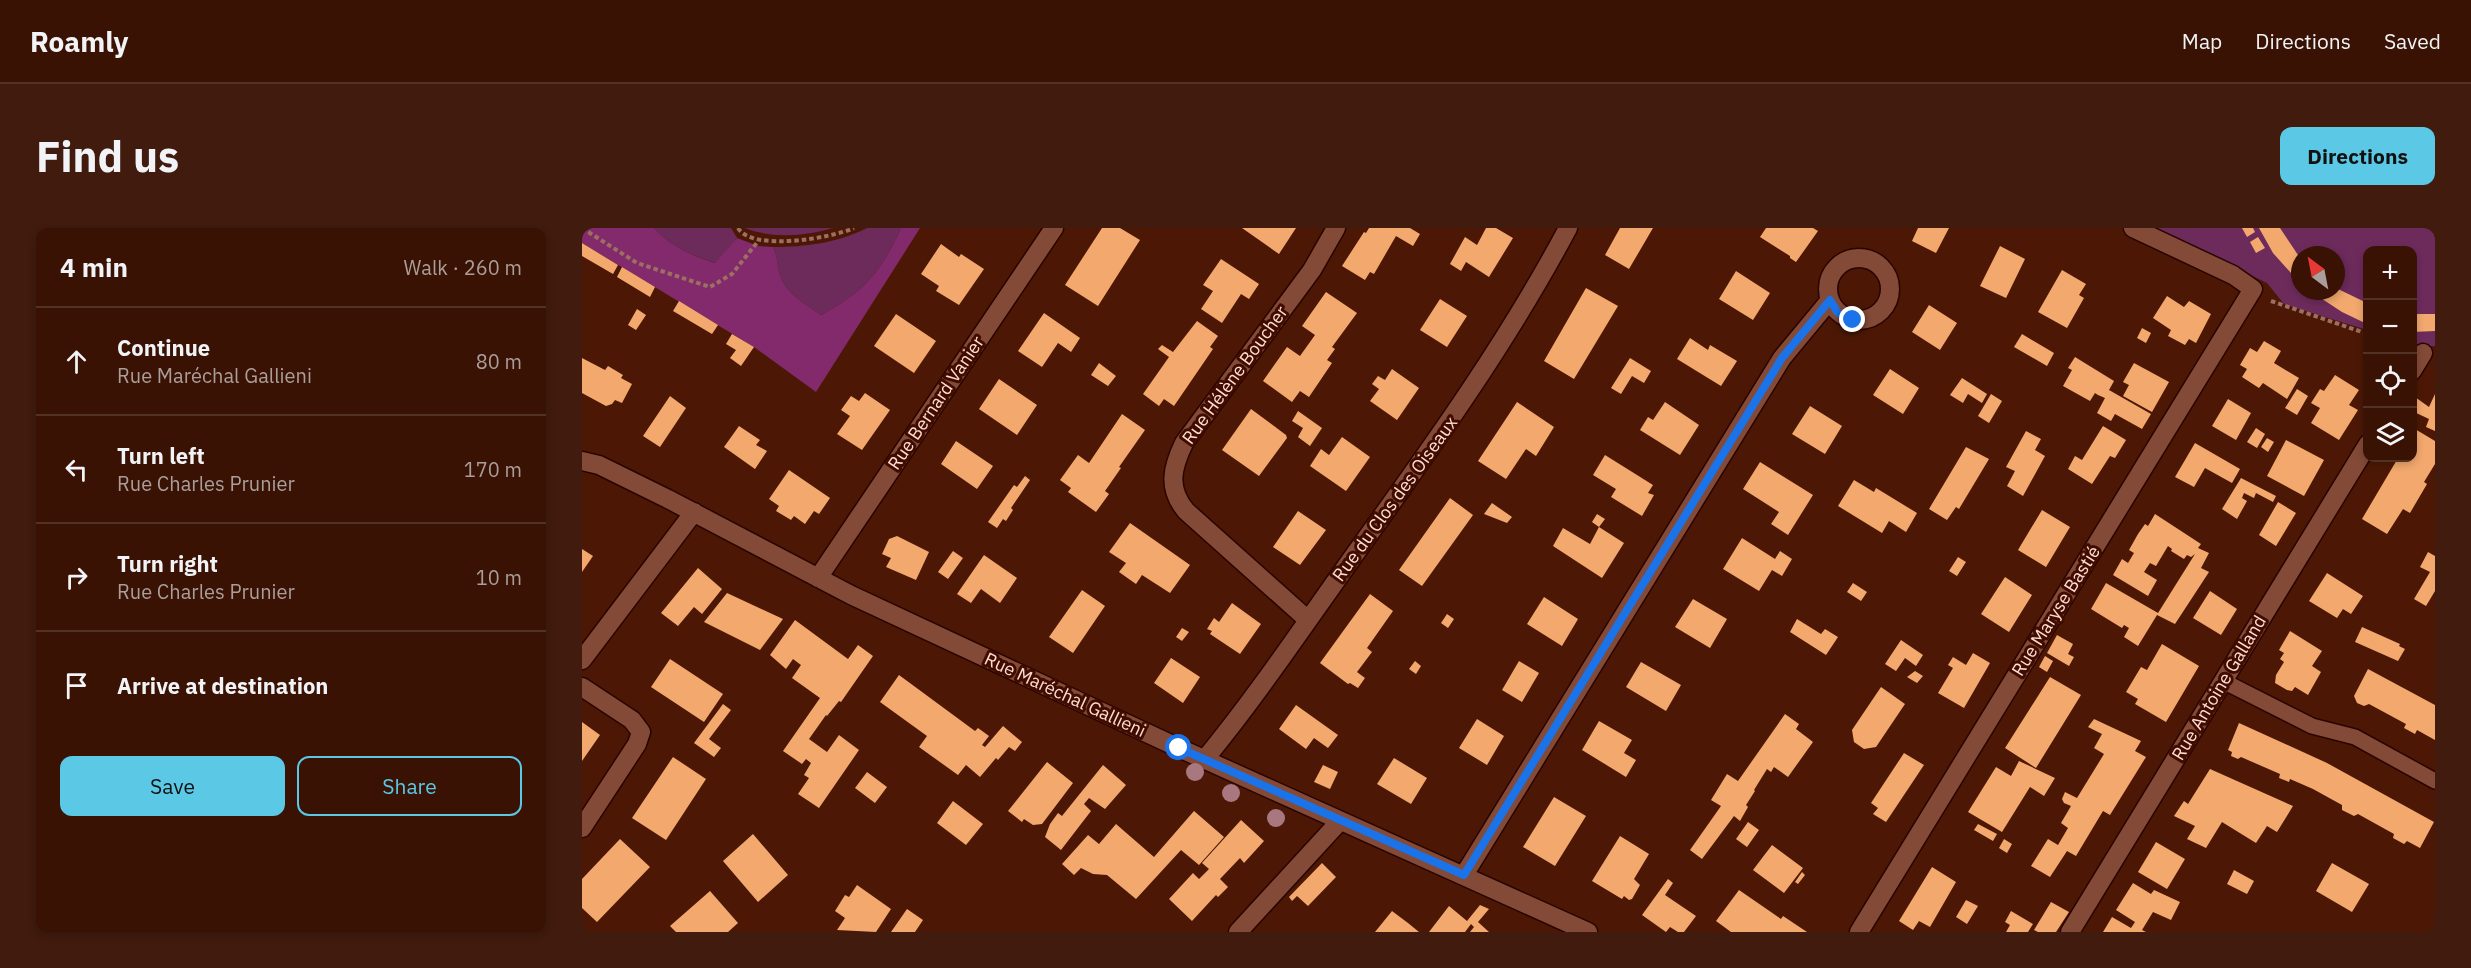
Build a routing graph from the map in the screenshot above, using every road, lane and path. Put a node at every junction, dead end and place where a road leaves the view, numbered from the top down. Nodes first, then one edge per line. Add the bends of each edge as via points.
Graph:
1 (582, 228) edge
2 (738, 228) edge
3 (854, 228) edge
4 (1054, 228) edge
5 (1336, 228) edge
6 (1568, 228) edge
7 (2133, 228) edge
8 (759, 240) junction
9 (2253, 289) junction
10 (1830, 300) dead end
11 (2363, 333) edge
12 (2423, 353) dead end
13 (2417, 363) edge
14 (2363, 451) edge
15 (582, 462) edge
16 (694, 512) junction
17 (818, 578) junction
18 (1308, 620) junction
19 (582, 660) edge
20 (2223, 681) junction
21 (582, 687) edge
22 (1205, 759) junction
23 (2435, 782) edge
24 (1340, 821) junction
25 (582, 828) edge
26 (1464, 875) junction
27 (1238, 932) edge
28 (1588, 932) edge
29 (1859, 932) edge
30 (2070, 932) edge

1 - 8 path via 638,263 710,287 732,274
2 - 8 path
3 - 8 path via 794,241
4 - 17 street, Rue Bernard Vanier
5 - 18 street, Rue Hélène Boucher via 1312,270 1184,443 1172,477 1178,501 1186,511
6 - 18 street, Rue du Clos des Oiseaux via 1465,401
7 - 9 street via 2233,275
9 - 11 path via 2273,302
9 - 29 street, Rue Maryse Bastié
10 - 26 street via 1782,358
12 - 13 street
14 - 20 street, Rue Antoine Galland
15 - 16 street, Rue Maréchal Gallieni via 599,465
16 - 17 street, Rue Maréchal Gallieni
16 - 19 street
17 - 22 street, Rue Maréchal Gallieni
18 - 22 street, Rue du Clos des Oiseaux
20 - 23 lane via 2312,726 2355,737
20 - 30 street, Rue Antoine Galland
21 - 25 street via 632,720 641,732
22 - 24 street, Rue Maréchal Gallieni
24 - 26 street, Rue Maréchal Gallieni
24 - 27 street
26 - 28 street, Rue Maréchal Gallieni

